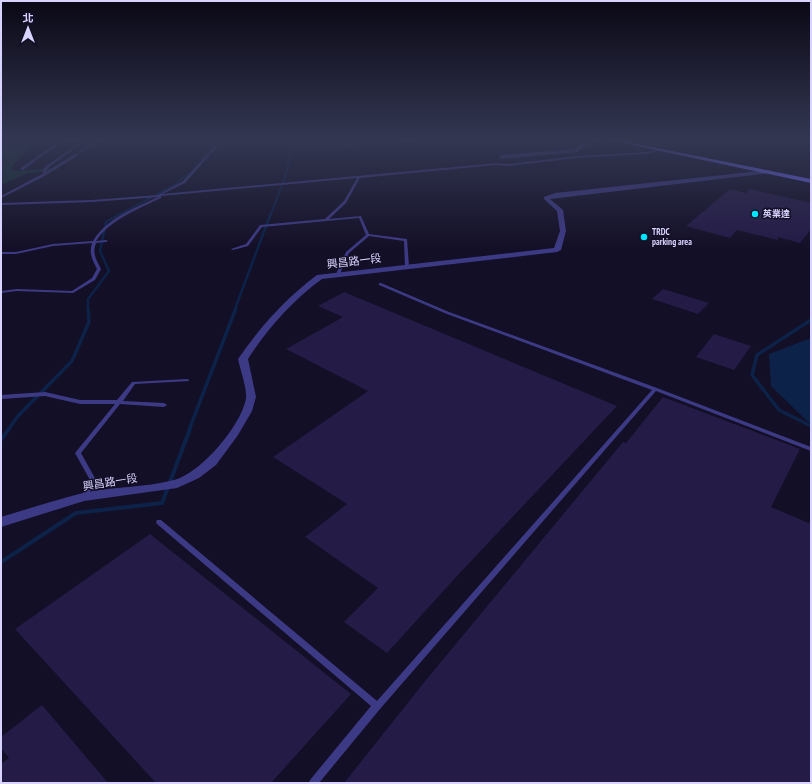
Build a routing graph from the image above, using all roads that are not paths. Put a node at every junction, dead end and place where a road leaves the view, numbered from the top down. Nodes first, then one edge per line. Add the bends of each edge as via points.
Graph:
1 (39, 177) edge
2 (190, 177) edge
3 (359, 177) junction
4 (363, 177) edge
5 (726, 177) edge
6 (790, 177) edge
7 (811, 181) edge
8 (158, 196) junction
9 (1, 197) edge
10 (1, 204) edge
11 (327, 219) junction
12 (368, 235) junction
13 (106, 241) dead end
14 (96, 243) junction
15 (233, 250) dead end
16 (1, 253) edge
17 (407, 266) junction
18 (338, 274) junction
19 (380, 284) dead end
20 (1, 292) edge
21 (187, 380) dead end
22 (655, 389) junction
23 (1, 397) edge
24 (119, 402) junction
25 (164, 405) dead end
26 (811, 449) edge
27 (84, 497) junction
28 (1, 522) edge
29 (159, 522) dead end
30 (377, 706) junction
31 (313, 783) edge

1 - 9 lane
2 - 8 lane
3 - 4 lane
3 - 8 lane
3 - 11 lane via 345,202
5 - 17 street, 興昌路一段 via 555,195 546,198 560,210 563,231 557,250
6 - 7 main road
8 - 10 lane
8 - 14 lane via 160,197 107,226 96,237
11 - 12 lane via 360,216
11 - 15 lane via 261,226 247,245
12 - 17 lane via 406,240
12 - 18 lane via 347,253
13 - 14 lane
14 - 16 lane via 53,245 16,253
14 - 20 lane via 91,249 99,269 94,279 73,292
17 - 18 street, 興昌路一段
18 - 27 street, 興昌路一段 via 313,281 251,345 243,359 250,388 247,410 234,433 212,462 177,484
19 - 22 lane via 448,313
21 - 24 lane via 134,383
22 - 26 lane
22 - 30 lane
23 - 24 lane via 45,394 80,402
24 - 25 lane
24 - 27 lane via 78,453 93,480
27 - 28 street, 興昌路一段
29 - 30 lane
30 - 31 lane

